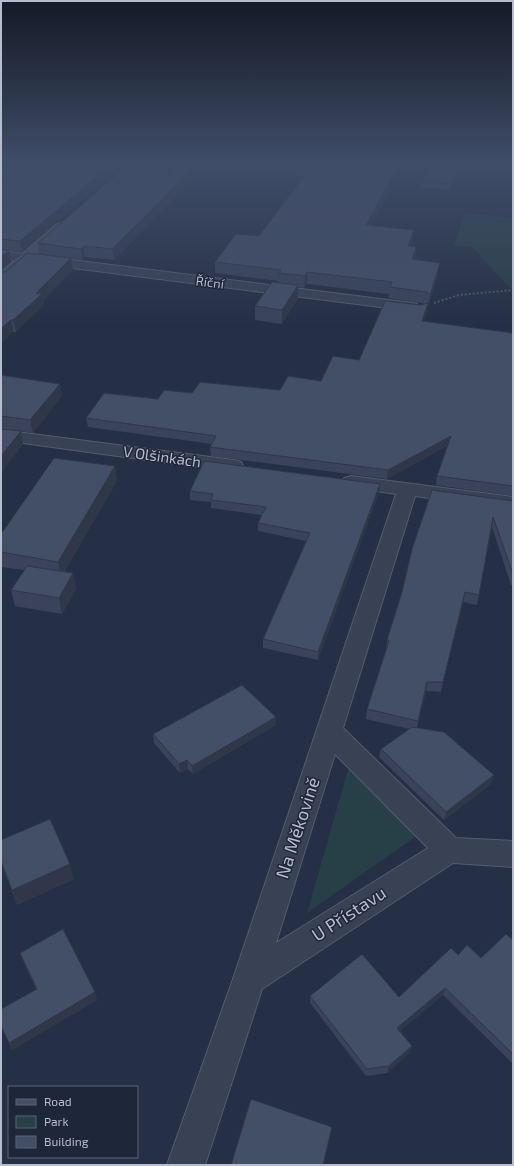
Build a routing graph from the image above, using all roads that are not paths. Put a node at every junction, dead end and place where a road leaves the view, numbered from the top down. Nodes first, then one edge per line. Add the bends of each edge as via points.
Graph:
1 (70, 219) edge
2 (1, 255) edge
3 (24, 258) junction
4 (1, 278) edge
5 (420, 308) edge
6 (1, 435) edge
7 (251, 469) edge
8 (337, 481) edge
9 (408, 490) junction
10 (513, 503) edge
11 (329, 731) junction
12 (449, 850) junction
13 (513, 854) edge
14 (249, 979) junction
15 (186, 1165) edge

1 - 3 main road
2 - 3 street, Říční
3 - 4 main road
3 - 5 street, Říční
6 - 7 street, V Olšinkách
8 - 9 street
9 - 10 street
9 - 11 street, Na Měkovině
11 - 12 street
11 - 14 street, Na Měkovině
12 - 13 street
12 - 14 street, U Přístavu
14 - 15 street, Na Měkovině

